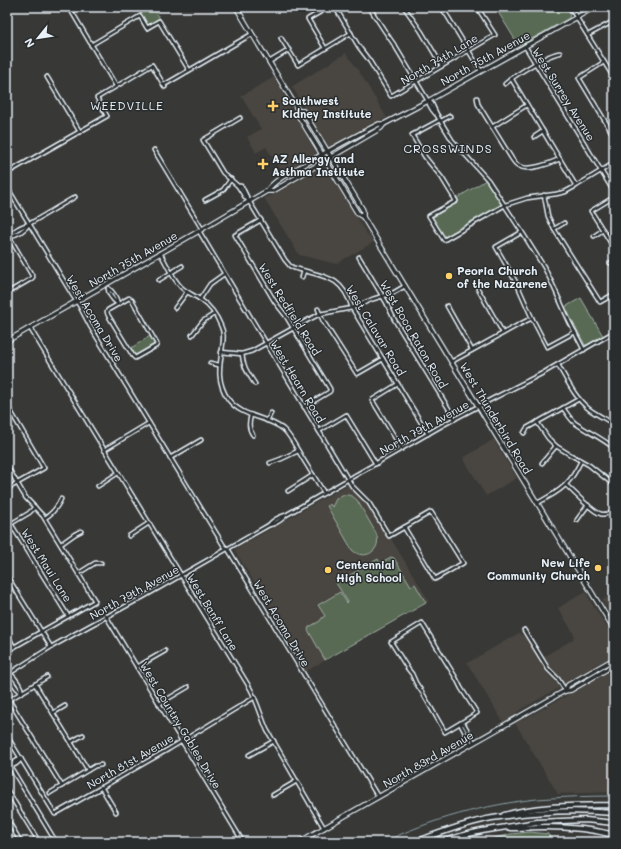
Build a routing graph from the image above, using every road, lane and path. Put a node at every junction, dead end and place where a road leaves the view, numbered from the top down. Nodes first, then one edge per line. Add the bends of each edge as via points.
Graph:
1 (70, 7) edge
2 (236, 7) edge
3 (329, 7) edge
4 (335, 7) edge
5 (369, 7) edge
6 (404, 7) edge
7 (441, 7) edge
8 (477, 7) edge
9 (570, 7) edge
10 (595, 7) edge
11 (577, 17) junction
12 (614, 20) edge
13 (351, 33) junction
14 (252, 34) junction
15 (588, 35) junction
16 (281, 38) dead end
17 (91, 45) junction
18 (525, 46) junction
19 (325, 48) junction
20 (289, 50) junction
21 (468, 51) junction
22 (560, 53) dead end
23 (269, 62) junction
24 (604, 62) junction
25 (536, 64) junction
26 (442, 66) junction
27 (189, 70) junction
28 (481, 71) junction
29 (47, 77) dead end
30 (510, 78) junction
31 (614, 78) edge
32 (417, 82) junction
33 (505, 84) dead end
34 (116, 86) junction
35 (477, 98) dead end
36 (428, 101) junction
37 (527, 105) junction
38 (298, 110) junction
39 (450, 116) dead end
40 (240, 118) dead end
41 (440, 119) junction
42 (384, 124) junction
43 (492, 127) junction
44 (543, 131) junction
45 (80, 132) junction
46 (614, 136) edge
47 (534, 137) dead end
48 (467, 147) dead end
49 (154, 150) dead end
50 (462, 151) junction
51 (327, 152) junction
52 (321, 155) junction
53 (330, 157) junction
54 (560, 159) junction
55 (325, 160) junction
56 (614, 163) edge
57 (601, 170) junction
58 (7, 173) edge
59 (231, 179) junction
60 (7, 186) edge
61 (576, 186) junction
62 (267, 191) junction
63 (614, 192) edge
64 (544, 195) junction
65 (75, 197) dead end
66 (614, 197) edge
67 (205, 200) dead end
68 (249, 201) junction
69 (505, 205) junction
70 (363, 217) junction
71 (261, 220) junction
72 (564, 223) dead end
73 (29, 224) junction
74 (554, 229) junction
75 (200, 230) junction
76 (603, 230) junction
77 (522, 232) junction
78 (7, 233) edge
79 (9, 236) junction
80 (594, 236) dead end
81 (614, 248) edge
82 (160, 254) junction
83 (359, 257) dead end
84 (614, 261) edge
85 (610, 263) dead end
86 (182, 266) dead end
87 (304, 271) junction
88 (171, 273) junction
89 (224, 274) junction
90 (302, 277) dead end
91 (159, 280) dead end
92 (405, 286) junction
93 (478, 289) dead end
94 (187, 292) junction
95 (7, 293) edge
96 (614, 294) edge
97 (383, 296) junction
98 (200, 299) junction
99 (76, 301) junction
100 (118, 304) junction
101 (448, 306) dead end
102 (175, 308) dead end
103 (318, 308) dead end
104 (352, 308) junction
105 (214, 314) junction
106 (320, 314) junction
107 (532, 318) junction
108 (30, 328) junction
109 (293, 328) junction
110 (575, 332) junction
111 (614, 332) edge
112 (503, 333) junction
113 (192, 335) dead end
114 (7, 341) edge
115 (266, 344) junction
116 (472, 350) junction
117 (584, 350) junction
118 (222, 352) junction
119 (242, 354) junction
120 (383, 359) junction
121 (451, 362) junction
122 (210, 363) dead end
123 (219, 364) junction
124 (558, 365) junction
125 (255, 384) dead end
126 (398, 384) junction
127 (579, 399) junction
128 (7, 405) edge
129 (304, 407) junction
130 (479, 407) junction
131 (563, 408) junction
132 (270, 413) dead end
133 (251, 415) junction
134 (455, 419) junction
135 (267, 421) junction
136 (537, 422) junction
137 (149, 423) junction
138 (614, 424) edge
139 (319, 431) junction
140 (524, 433) dead end
141 (428, 434) junction
142 (253, 435) dead end
143 (201, 440) dead end
144 (556, 446) junction
145 (614, 448) edge
146 (402, 449) junction
147 (104, 450) junction
148 (298, 451) junction
149 (170, 458) junction
150 (581, 461) junction
151 (270, 463) dead end
152 (542, 463) dead end
153 (376, 464) junction
154 (7, 466) edge
155 (118, 473) junction
156 (313, 475) junction
157 (349, 479) junction
158 (18, 483) junction
159 (566, 485) junction
160 (614, 485) edge
161 (98, 486) dead end
162 (7, 489) edge
163 (288, 490) dead end
164 (324, 493) junction
165 (61, 499) dead end
166 (538, 503) junction
167 (588, 505) junction
168 (35, 507) junction
169 (614, 511) edge
170 (45, 518) junction
171 (577, 520) dead end
172 (149, 523) junction
173 (11, 524) junction
174 (7, 526) edge
175 (404, 528) junction
176 (81, 531) dead end
177 (129, 536) dead end
178 (61, 544) junction
179 (228, 549) junction
180 (101, 563) dead end
181 (79, 573) junction
182 (181, 575) junction
183 (7, 576) edge
184 (68, 616) junction
185 (106, 616) junction
186 (614, 629) edge
187 (524, 630) dead end
188 (41, 631) junction
189 (7, 634) edge
190 (14, 647) junction
191 (51, 648) junction
192 (7, 651) edge
193 (165, 651) dead end
194 (614, 659) edge
195 (614, 665) edge
196 (137, 667) junction
197 (8, 674) edge
198 (47, 677) dead end
199 (35, 684) junction
200 (188, 687) dead end
201 (565, 691) junction
202 (22, 693) junction
203 (255, 697) junction
204 (159, 704) junction
205 (65, 706) dead end
206 (53, 713) junction
207 (461, 723) junction
208 (83, 735) dead end
209 (7, 736) edge
210 (182, 741) junction
211 (274, 741) junction
212 (71, 742) junction
213 (473, 743) junction
214 (249, 755) dead end
215 (21, 759) junction
216 (7, 761) edge
217 (102, 765) dead end
218 (8, 767) edge
219 (88, 770) junction
220 (297, 781) junction
221 (62, 786) junction
222 (101, 787) junction
223 (7, 790) edge
224 (50, 793) dead end
225 (273, 794) dead end
226 (378, 797) junction
227 (614, 805) edge
228 (116, 812) dead end
229 (614, 813) edge
230 (7, 819) edge
231 (484, 820) junction
232 (614, 822) edge
233 (500, 827) junction
234 (324, 828) junction
235 (614, 835) edge
236 (18, 842) edge
237 (39, 842) edge
238 (56, 842) edge
239 (244, 842) edge
240 (299, 842) edge
241 (416, 842) edge
242 (442, 842) edge

1 - 17 street
2 - 14 main road, West Thunderbird Road
3 - 19 street via 308,19
4 - 13 street
5 - 32 street
6 - 26 street
7 - 21 street
8 - 21 street, North 74th Lane via 495,35
9 - 11 street
10 - 11 main road, North 75th Avenue
11 - 15 street
11 - 18 main road, North 75th Avenue
12 - 15 street
13 - 19 street
13 - 32 street, North 74th Lane via 391,96
14 - 23 main road, West Thunderbird Road
14 - 27 street
15 - 24 street
16 - 20 street
17 - 27 street via 140,16 147,28 159,21
17 - 34 street
18 - 25 street, West Surrey Avenue
18 - 28 main road, North 75th Avenue
19 - 20 street via 298,65
20 - 23 street
21 - 26 street, North 74th Lane
21 - 28 street
22 - 25 street via 554,53
23 - 38 main road, West Thunderbird Road
24 - 31 street
24 - 46 street via 578,78
25 - 30 street
25 - 57 street, West Surrey Avenue
26 - 32 street, North 74th Lane
27 - 34 street via 164,86 152,65
28 - 36 main road, North 75th Avenue
29 - 45 street
30 - 33 street
30 - 37 street
32 - 36 street
34 - 45 street via 97,98 107,116
35 - 43 street
36 - 41 street
36 - 42 main road, North 75th Avenue
37 - 43 street
37 - 44 street
38 - 51 main road, West Thunderbird Road via 302,111
38 - 52 main road, West Thunderbird Road via 298,115
39 - 41 street
40 - 59 street, West Calavar Road via 203,140 221,171
41 - 50 street via 452,140
41 - 69 street via 412,135 456,201 429,216 444,240
42 - 51 main road, North 75th Avenue via 379,124
42 - 53 main road, North 75th Avenue
43 - 54 street via 519,167 542,166
44 - 47 street
44 - 54 street
45 - 58 street
48 - 50 street
49 - 75 street, West Hearn Road
50 - 69 street via 488,180
51 - 52 main road, North 75th Avenue
51 - 53 main road, West Thunderbird Road
52 - 55 main road, West Thunderbird Road
52 - 62 main road, North 75th Avenue via 284,176
53 - 55 main road, North 75th Avenue
53 - 70 main road, West Thunderbird Road via 363,210
54 - 61 street
55 - 62 main road, North 75th Avenue via 273,191
55 - 70 main road, West Thunderbird Road via 358,214
56 - 57 street
57 - 61 street
57 - 63 street, West Surrey Avenue
59 - 67 street via 223,190
59 - 68 street, West Calavar Road via 241,186
60 - 73 street, West Acoma Drive
61 - 64 street via 560,193
62 - 68 main road, North 75th Avenue
64 - 69 street
64 - 74 street via 548,216
65 - 73 street
66 - 76 street via 591,211
68 - 71 street, West Calavar Road
68 - 75 main road, North 75th Avenue
69 - 77 street
70 - 92 main road, West Thunderbird Road
71 - 87 street, West Calavar Road via 287,263
71 - 109 street, West Redfield Road via 235,236
72 - 74 street
73 - 79 street via 14,236
73 - 99 street, West Acoma Drive
74 - 96 street via 600,302
75 - 82 main road, North 75th Avenue
75 - 89 street, West Hearn Road
76 - 80 street
76 - 81 street
77 - 107 street via 496,247
77 - 110 street via 544,268
78 - 79 street
79 - 95 street via 33,277
82 - 88 street
82 - 99 main road, North 75th Avenue
83 - 97 street, West Boca Raton Road
84 - 85 street
86 - 88 street
87 - 90 street
87 - 104 street, West Calavar Road via 338,283 346,292
88 - 91 street
88 - 94 street via 175,281
89 - 98 street via 210,284
89 - 115 street, West Hearn Road
92 - 97 street
92 - 121 main road, West Thunderbird Road
93 - 112 street
94 - 98 street
94 - 102 street
97 - 104 street
97 - 134 street, West Boca Raton Road via 394,319
98 - 105 street
99 - 108 main road, North 75th Avenue
99 - 137 street, West Acoma Drive
100 - 100 street via 117,299 108,288 108,292
100 - 100 street via 107,312 135,358 156,346 158,344 132,300 129,298
101 - 116 street
103 - 106 street
104 - 106 street
104 - 120 street, West Calavar Road
105 - 113 street via 203,321
105 - 118 street via 222,328
106 - 109 street
106 - 120 street via 357,374
107 - 110 street via 547,347
107 - 112 street
108 - 114 main road, North 75th Avenue
108 - 147 street, West Banff Lane
109 - 115 street
109 - 129 street, West Redfield Road via 330,389
110 - 117 street
111 - 117 street, North 79th Avenue
112 - 116 street
115 - 119 street
115 - 129 street, West Hearn Road
116 - 121 street
117 - 124 street, North 79th Avenue
118 - 119 street
118 - 123 street
119 - 125 street via 242,362
120 - 126 street, West Calavar Road
121 - 130 main road, West Thunderbird Road
122 - 123 street
123 - 133 street via 220,382 228,398 235,407
124 - 127 street
124 - 130 street, North 79th Avenue
126 - 141 street, West Calavar Road
126 - 146 street via 372,400
127 - 131 street
127 - 138 street via 590,410
128 - 158 street via 44,468
129 - 139 street, West Hearn Road
130 - 134 street, North 79th Avenue
130 - 166 main road, West Thunderbird Road
131 - 136 street
131 - 145 street via 574,422
132 - 135 street
133 - 135 street
133 - 142 street via 249,424
134 - 141 street, North 79th Avenue
135 - 148 street via 283,429
136 - 140 street
136 - 144 street
137 - 147 street
137 - 149 street, West Acoma Drive
139 - 153 street via 346,415
139 - 157 street, West Hearn Road
141 - 146 street, North 79th Avenue
143 - 149 street
144 - 150 street
144 - 152 street
146 - 153 street, North 79th Avenue
147 - 155 street, West Banff Lane
148 - 151 street
148 - 156 street
149 - 179 street, West Acoma Drive
150 - 159 street
150 - 160 street
153 - 157 street, North 79th Avenue
154 - 158 street
155 - 161 street
155 - 172 street, West Banff Lane
156 - 163 street
156 - 164 street
157 - 164 street, North 79th Avenue
157 - 175 street, West Hearn Road via 352,486 369,504 389,536
158 - 162 street
158 - 168 street
159 - 166 street
159 - 167 street
164 - 179 street, North 79th Avenue
165 - 170 street via 54,511
166 - 186 main road, West Thunderbird Road
167 - 169 street via 600,514
167 - 171 street
168 - 170 street
168 - 173 street
170 - 178 street
172 - 177 street
172 - 182 street, West Banff Lane
173 - 174 street
173 - 184 street, West Maui Lane
175 - 175 street via 435,579 463,563 431,512
176 - 178 street
178 - 181 street
179 - 182 street, North 79th Avenue
179 - 226 street, West Acoma Drive
180 - 181 street via 95,563
181 - 184 street via 95,600
182 - 185 street, North 79th Avenue
182 - 203 street, West Banff Lane
183 - 188 street
184 - 188 street
185 - 191 street, North 79th Avenue
185 - 196 street, West Country Gables Drive
187 - 201 street
188 - 190 street
188 - 191 street
189 - 190 street
190 - 192 street
191 - 197 street, North 79th Avenue
193 - 196 street
194 - 201 main road, North 83rd Avenue via 568,685
195 - 201 main road, North 83rd Avenue
196 - 204 street, West Country Gables Drive
197 - 202 street
198 - 199 street
199 - 202 street
199 - 206 street
200 - 204 street
201 - 213 main road, North 83rd Avenue
202 - 221 street via 9,700
203 - 210 street, North 81st Avenue
203 - 211 street, West Banff Lane via 263,722
204 - 210 street, West Country Gables Drive
205 - 206 street
206 - 212 street
207 - 207 street via 477,713 422,623 391,642 446,732
207 - 213 street via 464,724
208 - 212 street
209 - 215 street
210 - 222 street, North 81st Avenue
210 - 239 street, West Country Gables Drive
211 - 214 street
211 - 220 street, West Banff Lane
212 - 219 street
213 - 226 main road, North 83rd Avenue
215 - 218 street via 14,766
215 - 222 street, North 81st Avenue via 55,814
216 - 218 street
217 - 219 street
218 - 238 street
219 - 221 street
220 - 225 street
220 - 234 street, West Banff Lane
221 - 224 street
222 - 228 street
223 - 237 street
226 - 234 main road, North 83rd Avenue
227 - 231 highway via 543,808
229 - 231 highway via 562,811
230 - 236 street via 19,839
231 - 241 highway
232 - 233 highway via 537,822
233 - 235 highway via 561,827
233 - 242 highway
234 - 240 main road, North 83rd Avenue

